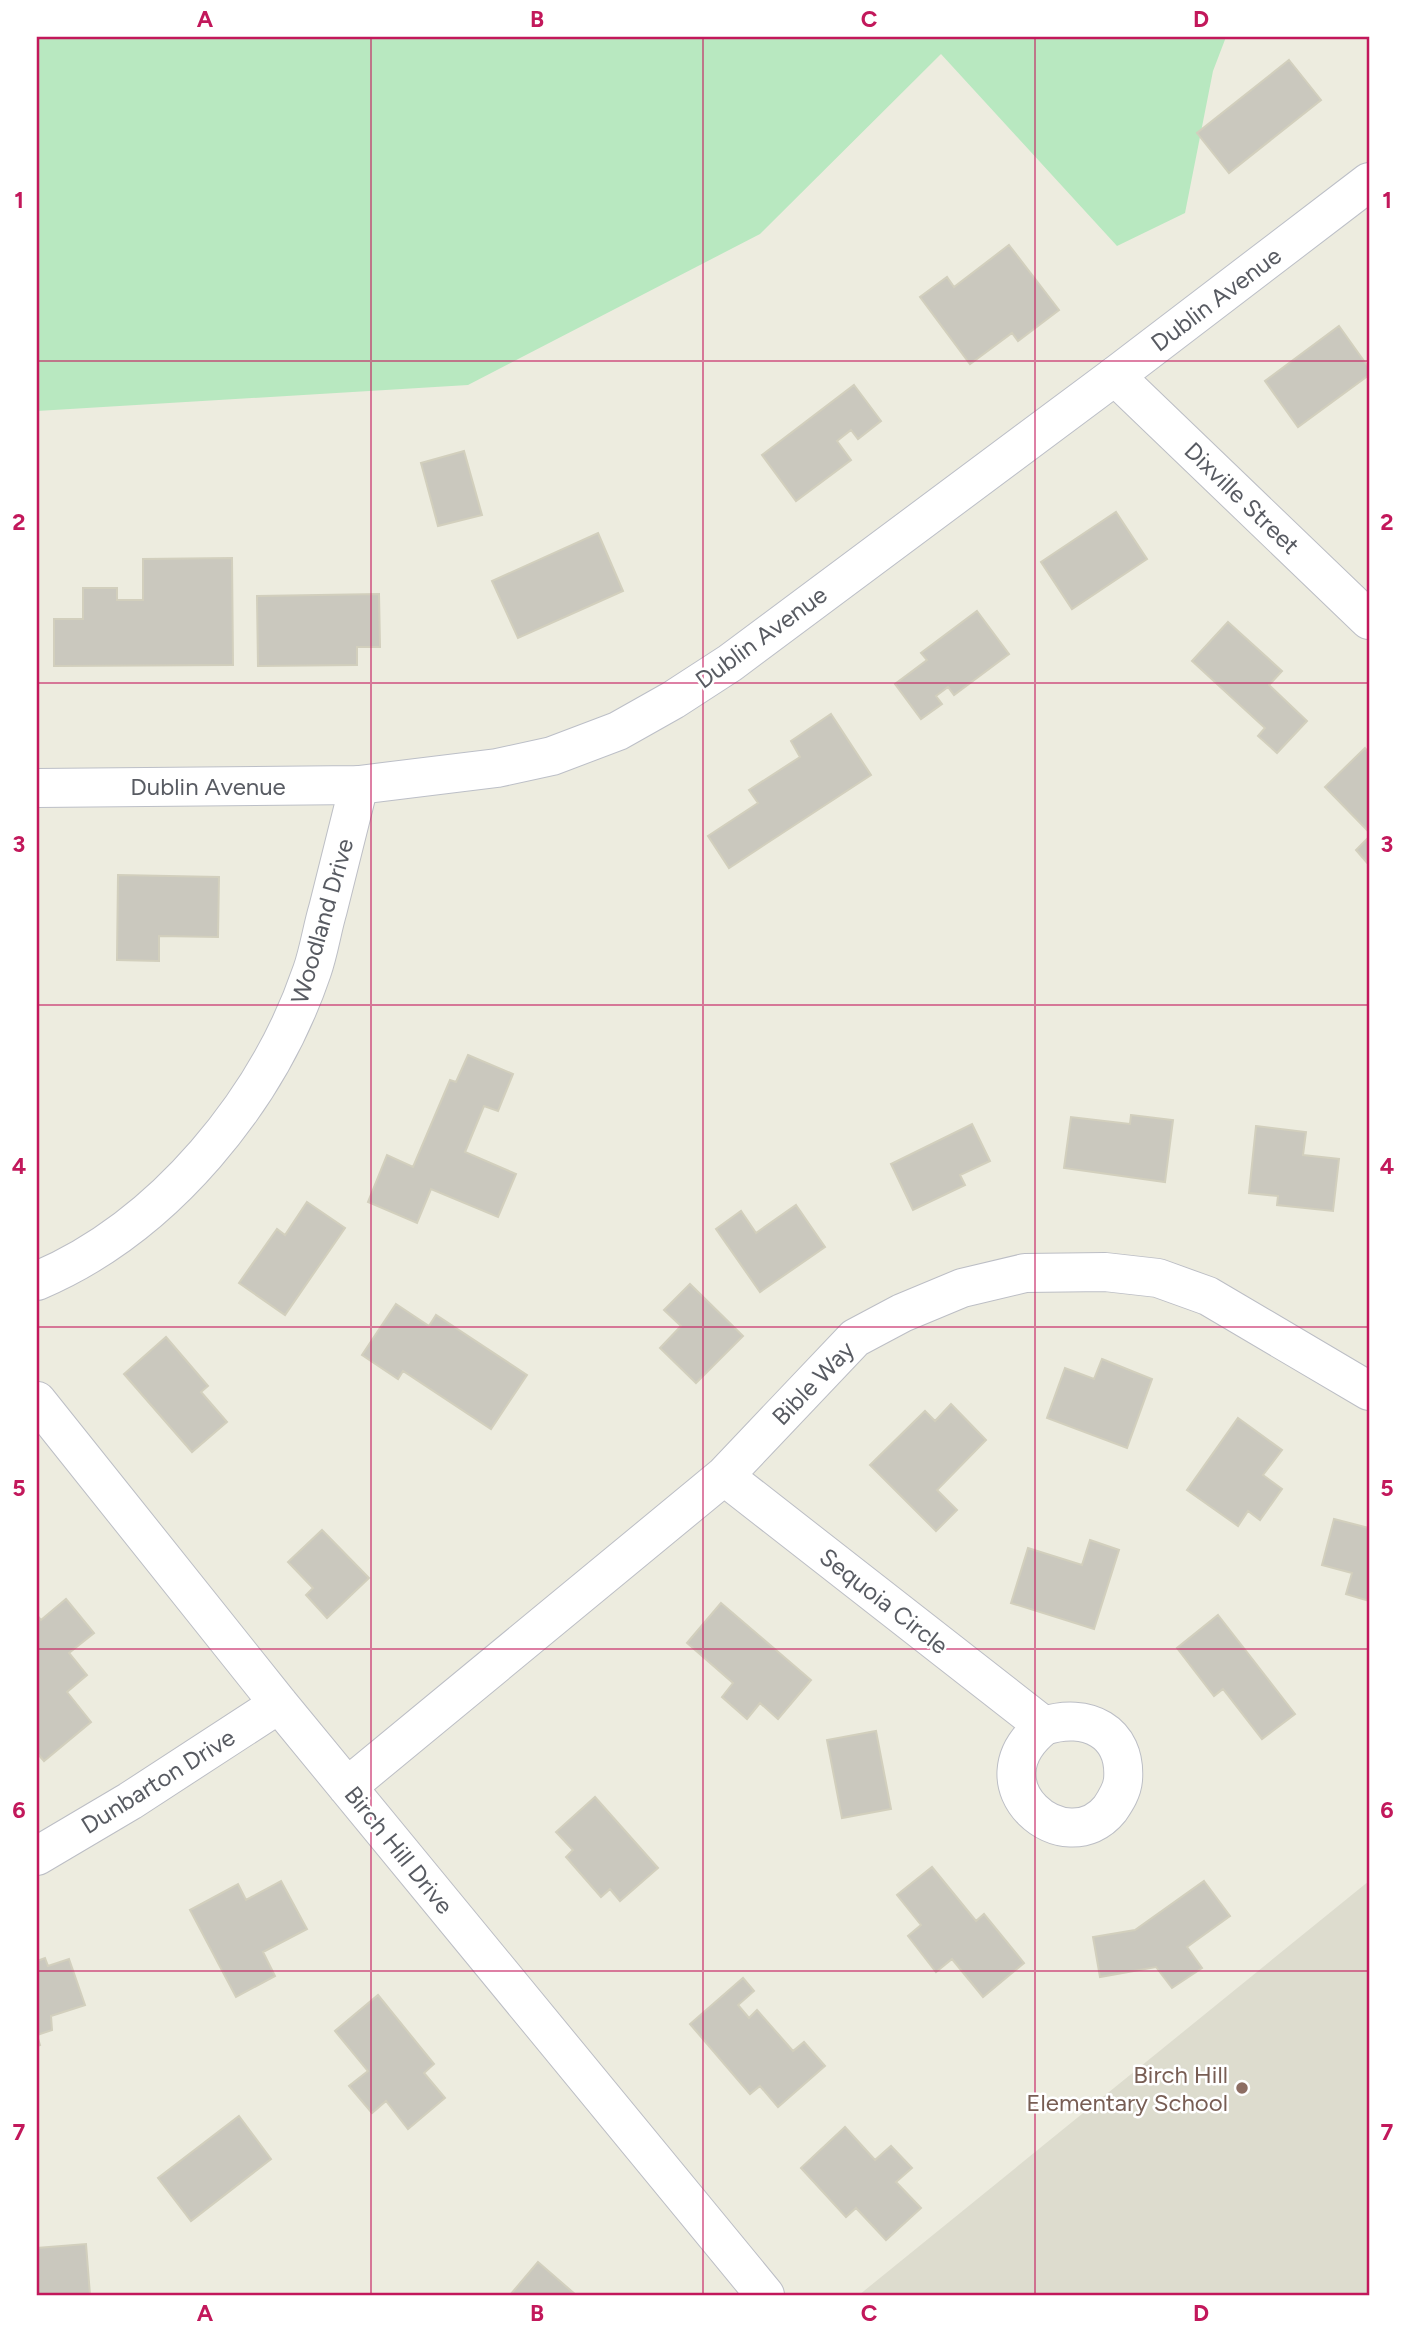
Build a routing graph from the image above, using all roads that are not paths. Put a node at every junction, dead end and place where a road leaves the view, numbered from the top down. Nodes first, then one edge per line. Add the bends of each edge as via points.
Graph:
1 (1369, 182) edge
2 (1115, 376) junction
3 (1369, 620) edge
4 (359, 785) junction
5 (37, 788) edge
6 (37, 1281) edge
7 (1369, 1391) edge
8 (37, 1401) edge
9 (724, 1476) junction
10 (279, 1704) junction
11 (1044, 1726) dead end
12 (347, 1787) junction
13 (37, 1856) edge
14 (765, 2295) edge

1 - 2 street, Dublin Avenue
2 - 3 street, Dixville Street
2 - 4 street, Dublin Avenue via 730,663 618,731 552,756 497,768
4 - 5 street, Dublin Avenue
4 - 6 street, Woodland Drive via 312,970 284,1041 248,1100 219,1141 146,1212 99,1247
7 - 9 street, Bible Way via 1208,1296 1158,1278 1105,1272 1025,1273 962,1288 855,1338
8 - 10 street, Birch Hill Drive
9 - 11 street, Sequoia Circle
9 - 12 street, Bible Way
10 - 12 street, Birch Hill Drive
10 - 13 street, Dunbarton Drive
12 - 14 street, Birch Hill Drive

